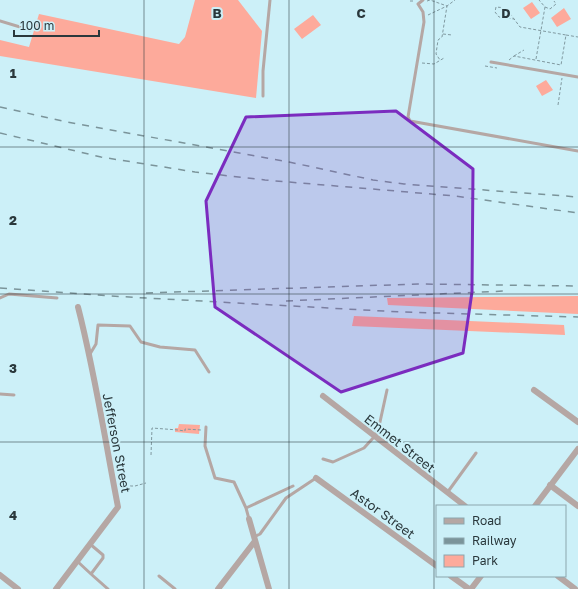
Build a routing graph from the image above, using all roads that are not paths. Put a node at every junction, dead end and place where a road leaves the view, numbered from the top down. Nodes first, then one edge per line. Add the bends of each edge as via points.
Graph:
1 (270, 0) edge
2 (424, 2) edge
3 (0, 21) edge
4 (30, 30) dead end
5 (491, 62) dead end
6 (578, 78) edge
7 (263, 96) dead end
8 (578, 151) edge
9 (0, 298) edge
10 (58, 298) dead end
11 (78, 307) dead end
12 (90, 355) junction
13 (209, 372) dead end
14 (387, 390) dead end
15 (534, 390) dead end
16 (0, 394) edge
17 (14, 394) dead end
18 (323, 396) dead end
19 (578, 422) edge
20 (206, 428) road end
21 (374, 437) junction
22 (578, 449) edge
23 (476, 452) dead end
24 (323, 459) dead end
25 (316, 478) joint
26 (293, 486) dead end
27 (550, 486) junction
28 (447, 493) junction
29 (464, 505) edge
30 (536, 505) edge
31 (578, 506) edge
32 (246, 508) junction
33 (249, 519) joint
34 (255, 539) junction
35 (90, 544) junction
36 (77, 561) junction
37 (436, 565) edge
38 (91, 574) junction
39 (0, 575) edge
40 (159, 576) dead end
41 (452, 577) edge
42 (480, 577) edge
43 (559, 577) edge
44 (10, 587) edge
45 (18, 589) edge
46 (56, 589) edge
47 (108, 589) edge
48 (175, 589) edge
49 (218, 589) edge
50 (269, 589) edge
51 (470, 589) edge
52 (575, 589) edge

1 - 7 lane
2 - 8 lane via 418,4 423,12 424,22 408,117 410,121
3 - 4 lane
5 - 6 lane
9 - 10 lane via 9,294
11 - 12 street, Jefferson Street
12 - 13 lane via 96,344 98,325 130,326 142,342 160,347 195,350
12 - 35 street, Jefferson Street via 118,507
14 - 21 lane
15 - 19 street
16 - 17 lane
18 - 21 street, Emmet Street
20 - 32 lane via 205,446 215,478 234,482
21 - 24 lane via 364,448 340,460 334,462
21 - 28 street, Emmet Street
22 - 27 street
23 - 28 lane
25 - 34 lane via 286,498
25 - 37 street, Astor Street
26 - 32 lane
27 - 30 street
27 - 31 street
28 - 29 street, Emmet Street
32 - 33 lane
33 - 34 street
34 - 49 street
34 - 50 street
35 - 36 street, Jefferson Street
35 - 38 lane via 103,555
36 - 38 lane
36 - 46 street, Jefferson Street
38 - 47 lane
39 - 44 street
40 - 48 lane
41 - 51 street
42 - 51 street
43 - 52 street
44 - 45 street

